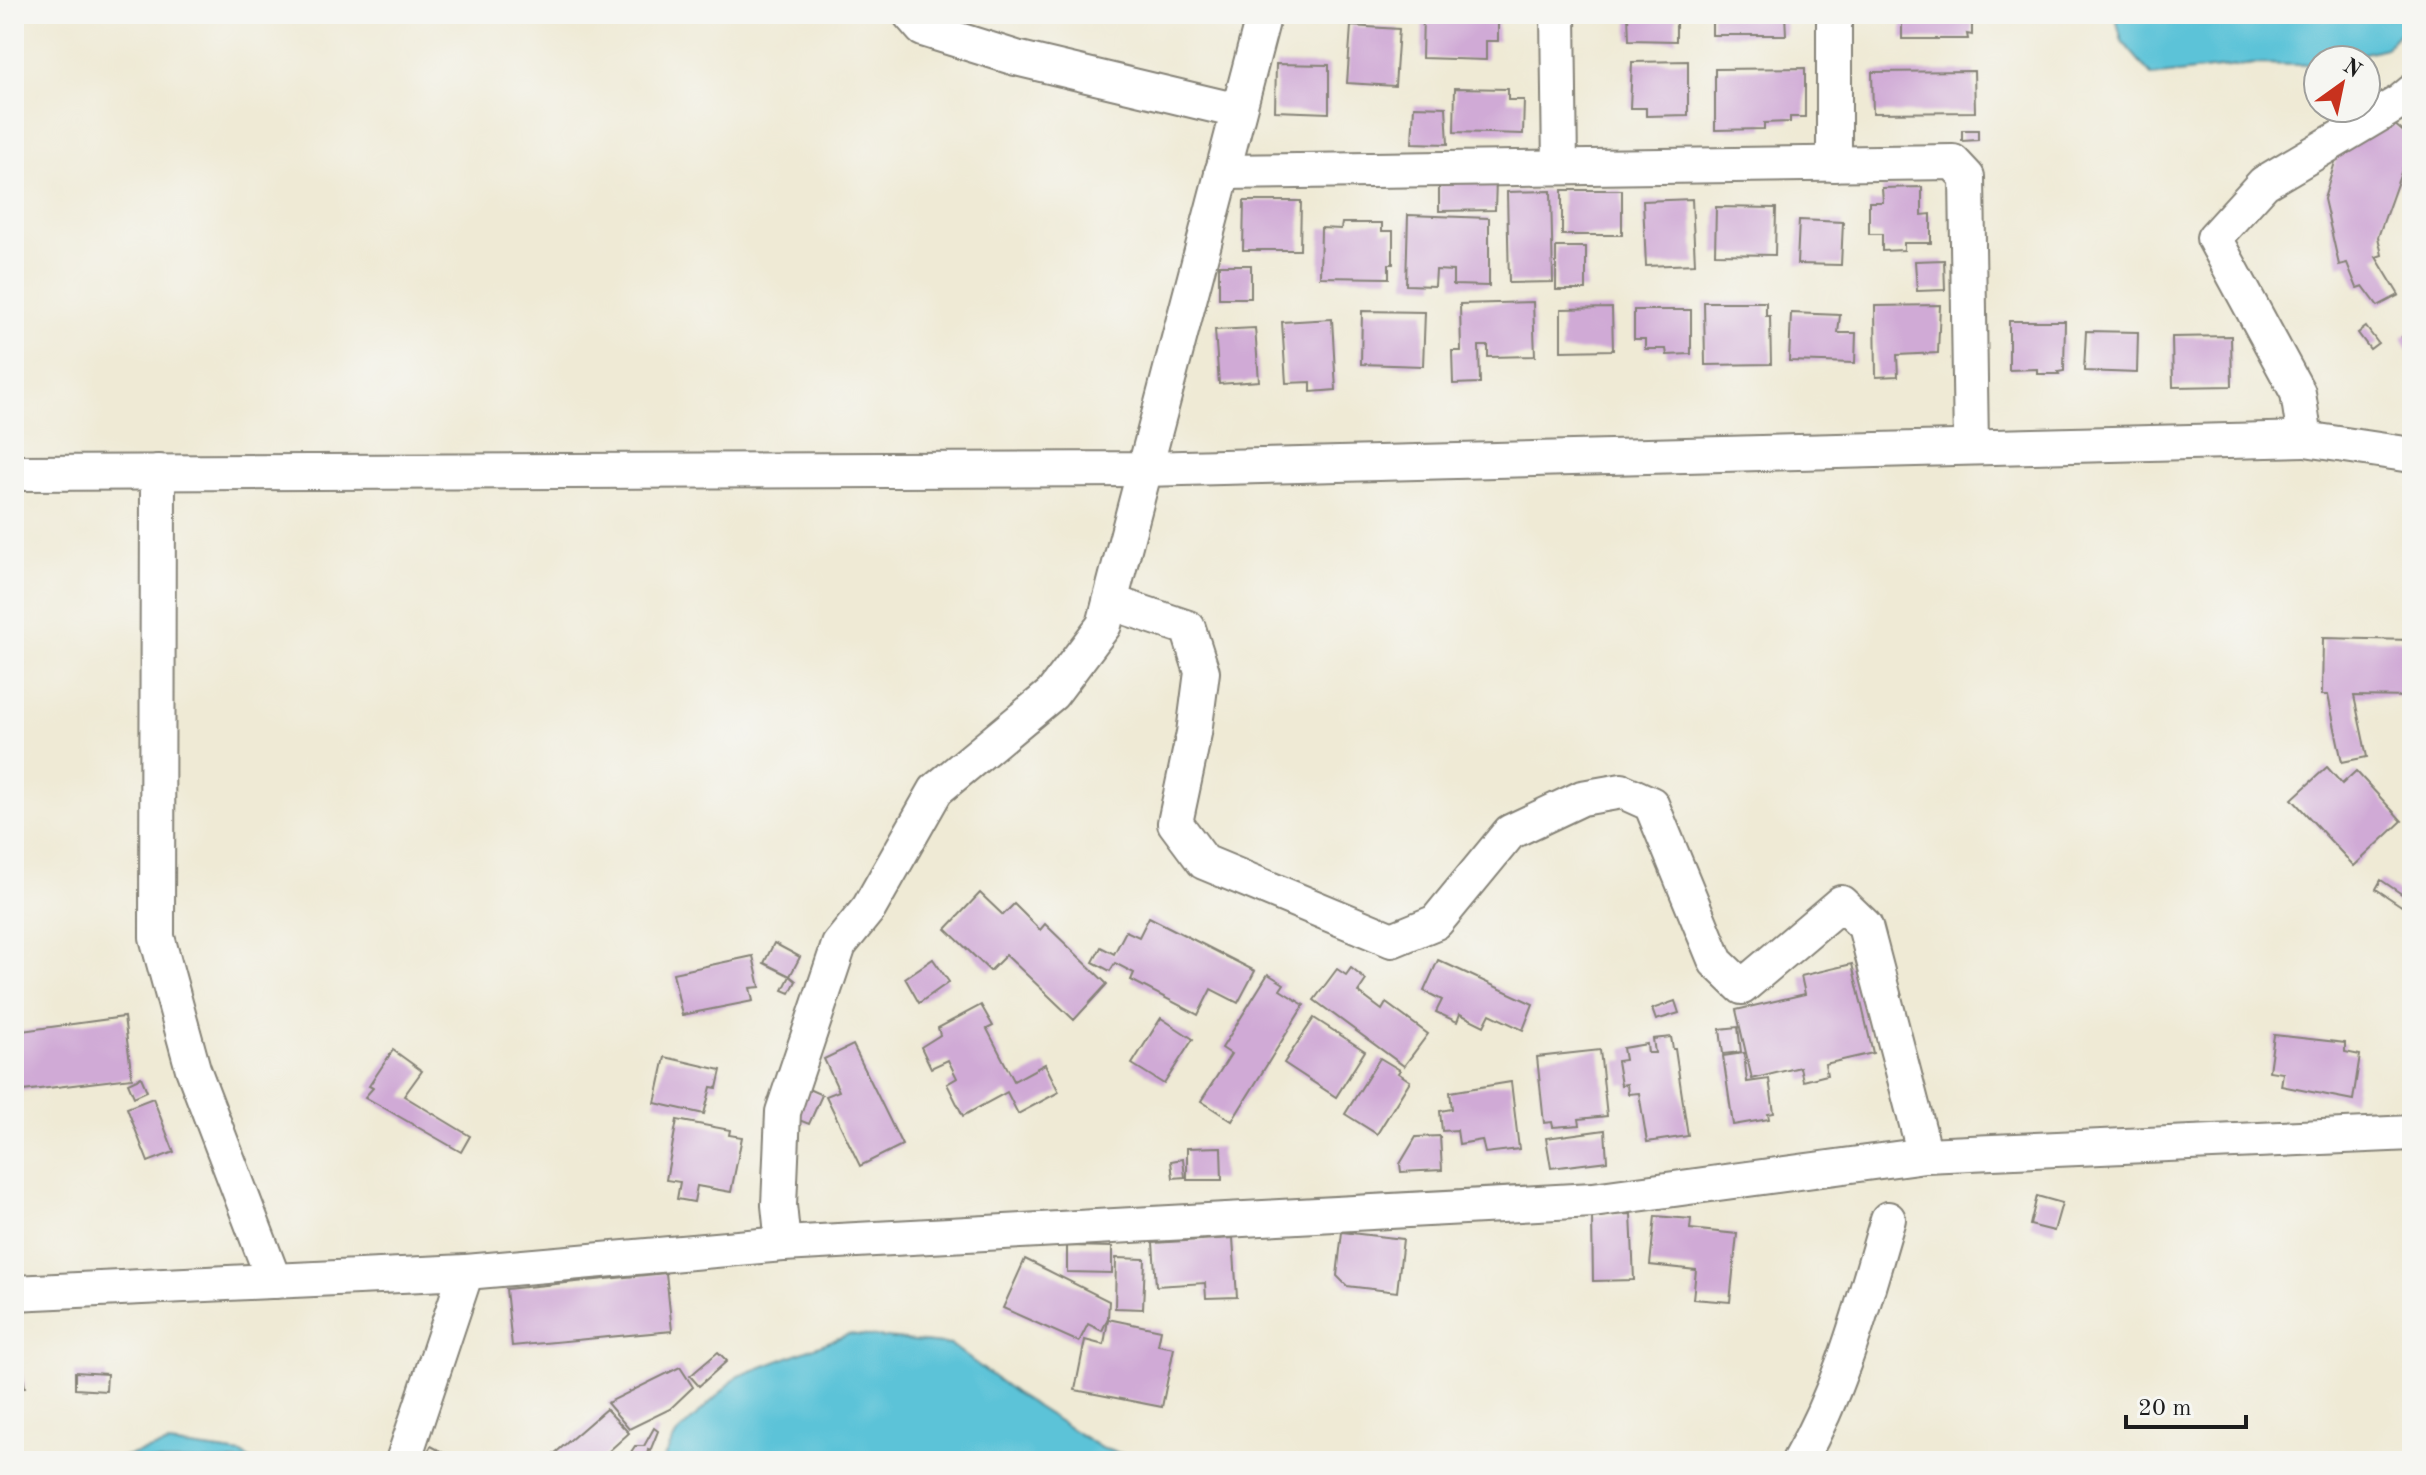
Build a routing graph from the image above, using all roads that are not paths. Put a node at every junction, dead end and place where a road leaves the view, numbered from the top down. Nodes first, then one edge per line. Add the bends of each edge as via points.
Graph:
1 (910, 14) edge
2 (1264, 14) edge
3 (1558, 14) edge
4 (1834, 14) edge
5 (2412, 92) edge
6 (1238, 111) junction
7 (1834, 164) junction
8 (1560, 167) junction
9 (1222, 172) junction
10 (2305, 439) junction
11 (1971, 447) junction
12 (2412, 455) edge
13 (1144, 469) junction
14 (158, 472) junction
15 (14, 473) edge
16 (1110, 602) junction
17 (2412, 1133) edge
18 (1925, 1155) junction
19 (1888, 1219) dead end
20 (783, 1244) junction
21 (466, 1272) junction
22 (274, 1281) junction
23 (14, 1293) edge
24 (403, 1461) edge
25 (1799, 1461) edge

1 - 6 street via 923,29 1016,58
2 - 6 street
3 - 8 street
4 - 7 street
5 - 10 street via 2264,183 2214,238 2298,393
6 - 9 street
7 - 8 street
7 - 11 street via 1953,162 1967,177
8 - 9 street
9 - 13 street
10 - 11 street
10 - 12 street
11 - 13 street
13 - 14 street
13 - 16 street
14 - 15 street
14 - 22 street via 157,937 193,1069
16 - 18 street via 1188,628 1202,672 1175,823 1204,862 1392,940 1436,922 1510,832 1582,798 1622,791 1651,804 1716,962 1742,987 1841,903 1865,926
16 - 20 street via 1104,625 1052,694 936,790 869,908 839,945 783,1112
17 - 18 street
18 - 20 street via 1593,1200
19 - 25 street via 1848,1356
20 - 21 street
21 - 22 street
21 - 24 street
22 - 23 street

